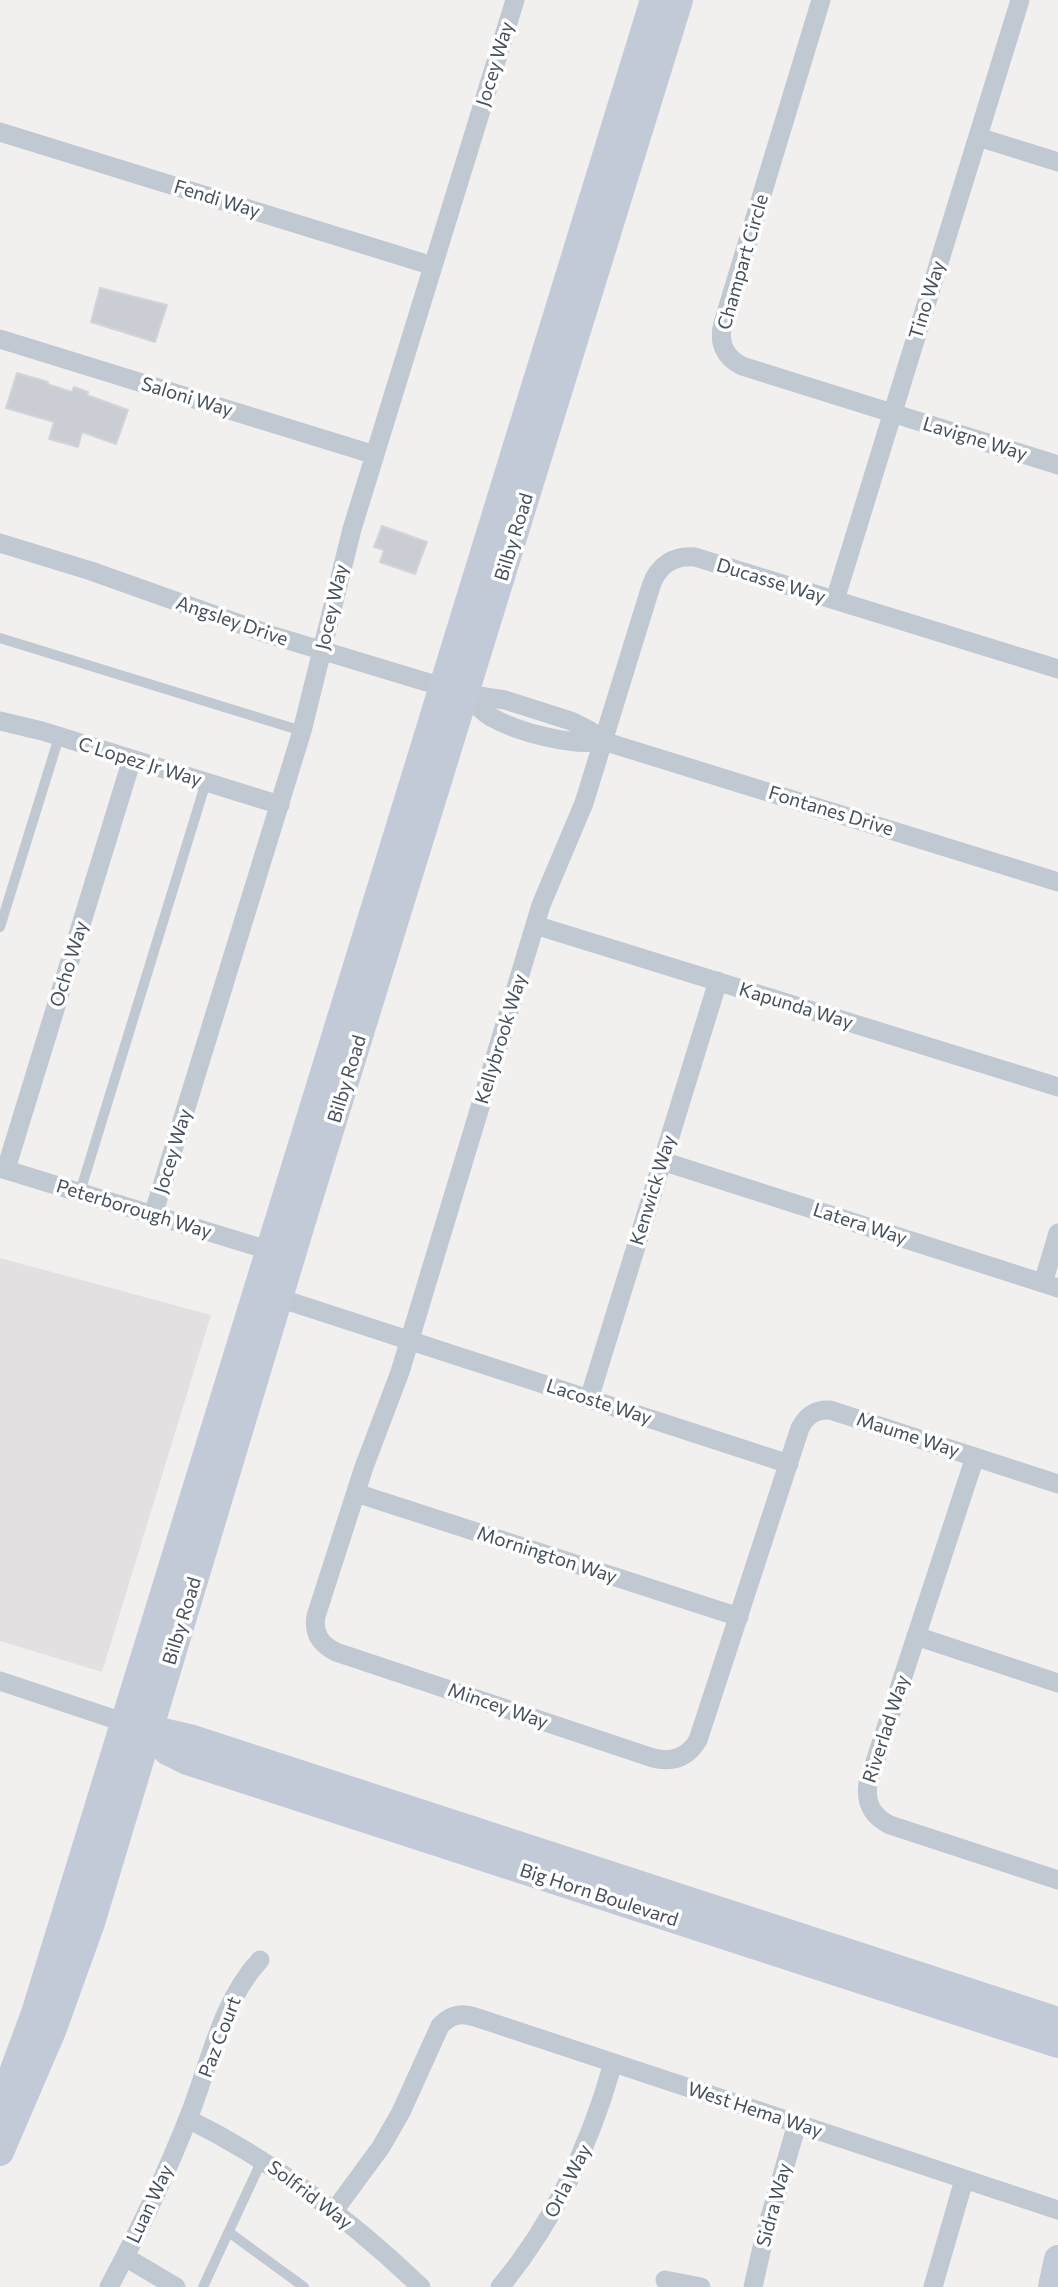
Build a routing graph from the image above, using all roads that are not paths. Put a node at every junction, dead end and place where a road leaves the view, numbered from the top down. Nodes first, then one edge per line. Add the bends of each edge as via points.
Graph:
1 (515, 0) edge
2 (654, 0) edge
3 (679, 0) edge
4 (821, 0) edge
5 (1020, 0) edge
6 (0, 132) edge
7 (978, 136) junction
8 (1058, 162) edge
9 (433, 266) junction
10 (0, 339) edge
11 (892, 413) junction
12 (375, 455) junction
13 (1058, 466) edge
14 (0, 543) edge
15 (835, 600) junction
16 (0, 638) edge
17 (322, 650) junction
18 (1058, 669) edge
19 (454, 690) junction
20 (0, 721) edge
21 (302, 731) junction
22 (59, 737) junction
23 (603, 741) junction
24 (132, 759) junction
25 (206, 782) junction
26 (280, 805) junction
27 (1058, 881) edge
28 (535, 925) junction
29 (0, 927) edge
30 (718, 981) junction
31 (1058, 1087) edge
32 (662, 1161) junction
33 (3, 1169) edge
34 (80, 1192) junction
35 (153, 1215) junction
36 (1058, 1233) edge
37 (268, 1250) junction
38 (1050, 1285) edge
39 (279, 1298) junction
40 (410, 1340) junction
41 (589, 1399) junction
42 (975, 1457) junction
43 (789, 1464) junction
44 (1058, 1484) edge
45 (356, 1493) junction
46 (739, 1617) junction
47 (916, 1636) junction
48 (0, 1681) edge
49 (1058, 1683) edge
50 (136, 1726) junction
51 (1058, 1880) edge
52 (260, 1960) dead end
53 (1058, 2021) edge
54 (1058, 2044) edge
55 (613, 2063) junction
56 (0, 2107) edge
57 (188, 2119) junction
58 (797, 2124) junction
59 (0, 2152) edge
60 (262, 2159) junction
61 (964, 2180) junction
62 (1058, 2210) edge
63 (334, 2211) junction
64 (230, 2233) junction
65 (125, 2257) junction
66 (1058, 2259) edge
67 (665, 2280) dead end
68 (108, 2287) edge
69 (176, 2287) edge
70 (203, 2287) edge
71 (304, 2287) edge
72 (421, 2287) edge
73 (500, 2287) edge
74 (701, 2287) edge
75 (753, 2287) edge
76 (933, 2287) edge
77 (1052, 2287) edge

1 - 9 street, Jocey Way
2 - 19 main road, Bilby Road
3 - 19 main road, Bilby Road
4 - 11 street, Champart Circle via 721,341 728,357 742,366
5 - 7 street, Tino Way
6 - 9 street, Fendi Way
7 - 8 street
7 - 11 street, Tino Way
9 - 12 street, Jocey Way
10 - 12 street, Saloni Way
11 - 13 street, Lavigne Way
11 - 15 street, Tino Way
12 - 17 street, Jocey Way
14 - 17 street, Angsley Drive
15 - 18 street, Ducasse Way
15 - 23 street, Ducasse Way via 687,556 671,560 654,578
16 - 21 lane
17 - 19 street, Angsley Drive
17 - 21 street, Jocey Way
19 - 23 street, Fontanes Drive via 505,700 570,721
19 - 37 main road, Bilby Road
19 - 39 main road, Bilby Road
20 - 22 street, C Lopez Jr Way
21 - 26 street, Jocey Way
22 - 24 street, C Lopez Jr Way
22 - 29 lane
23 - 27 street, Fontanes Drive
23 - 28 street, Kellybrook Way
24 - 25 street, C Lopez Jr Way
24 - 33 street, Ocho Way
25 - 26 street, C Lopez Jr Way
25 - 34 lane
26 - 35 street, Jocey Way
28 - 30 street, Kapunda Way
28 - 40 street, Kellybrook Way
30 - 31 street, Kapunda Way
30 - 32 street, Kenwick Way
32 - 38 street, Latera Way
32 - 41 street, Kenwick Way
33 - 34 street, Peterborough Way
34 - 35 street, Peterborough Way
35 - 37 street, Peterborough Way
36 - 38 street
37 - 50 main road, Bilby Road
39 - 40 street, Lacoste Way
39 - 50 main road, Bilby Road
40 - 41 street, Lacoste Way
40 - 45 street, Mincey Way
41 - 43 street, Lacoste Way
42 - 43 street, Maume Way via 824,1410 804,1421
42 - 44 street, Maume Way
42 - 47 street, Riverlad Way
43 - 46 street, Mincey Way
45 - 46 street, Mornington Way
45 - 46 street, Mincey Way via 316,1616 321,1642 336,1652 653,1758 677,1759 690,1752 698,1740
47 - 49 street
47 - 51 street, Riverlad Way via 867,1783 870,1808 890,1825
48 - 50 street
50 - 53 main road, Big Horn Boulevard via 193,1739
50 - 54 main road, Big Horn Boulevard via 187,1761
50 - 56 main road, Bilby Road
50 - 59 main road, Bilby Road via 76,1970
52 - 57 street, Paz Court via 229,2007
55 - 58 street, West Hema Way
55 - 63 street, West Hema Way via 468,2015 452,2017 440,2026 381,2147
55 - 73 street, Orla Way via 592,2132 561,2197
57 - 60 street, Solfrid Way
57 - 65 street, Luan Way
58 - 61 street, West Hema Way
58 - 75 street, Sidra Way
60 - 63 street, Solfrid Way
60 - 64 lane
61 - 62 street, West Hema Way
61 - 76 street
63 - 72 street, Solfrid Way
64 - 70 lane
64 - 71 lane
65 - 68 street, Luan Way
65 - 69 street
66 - 77 main road
67 - 74 street

